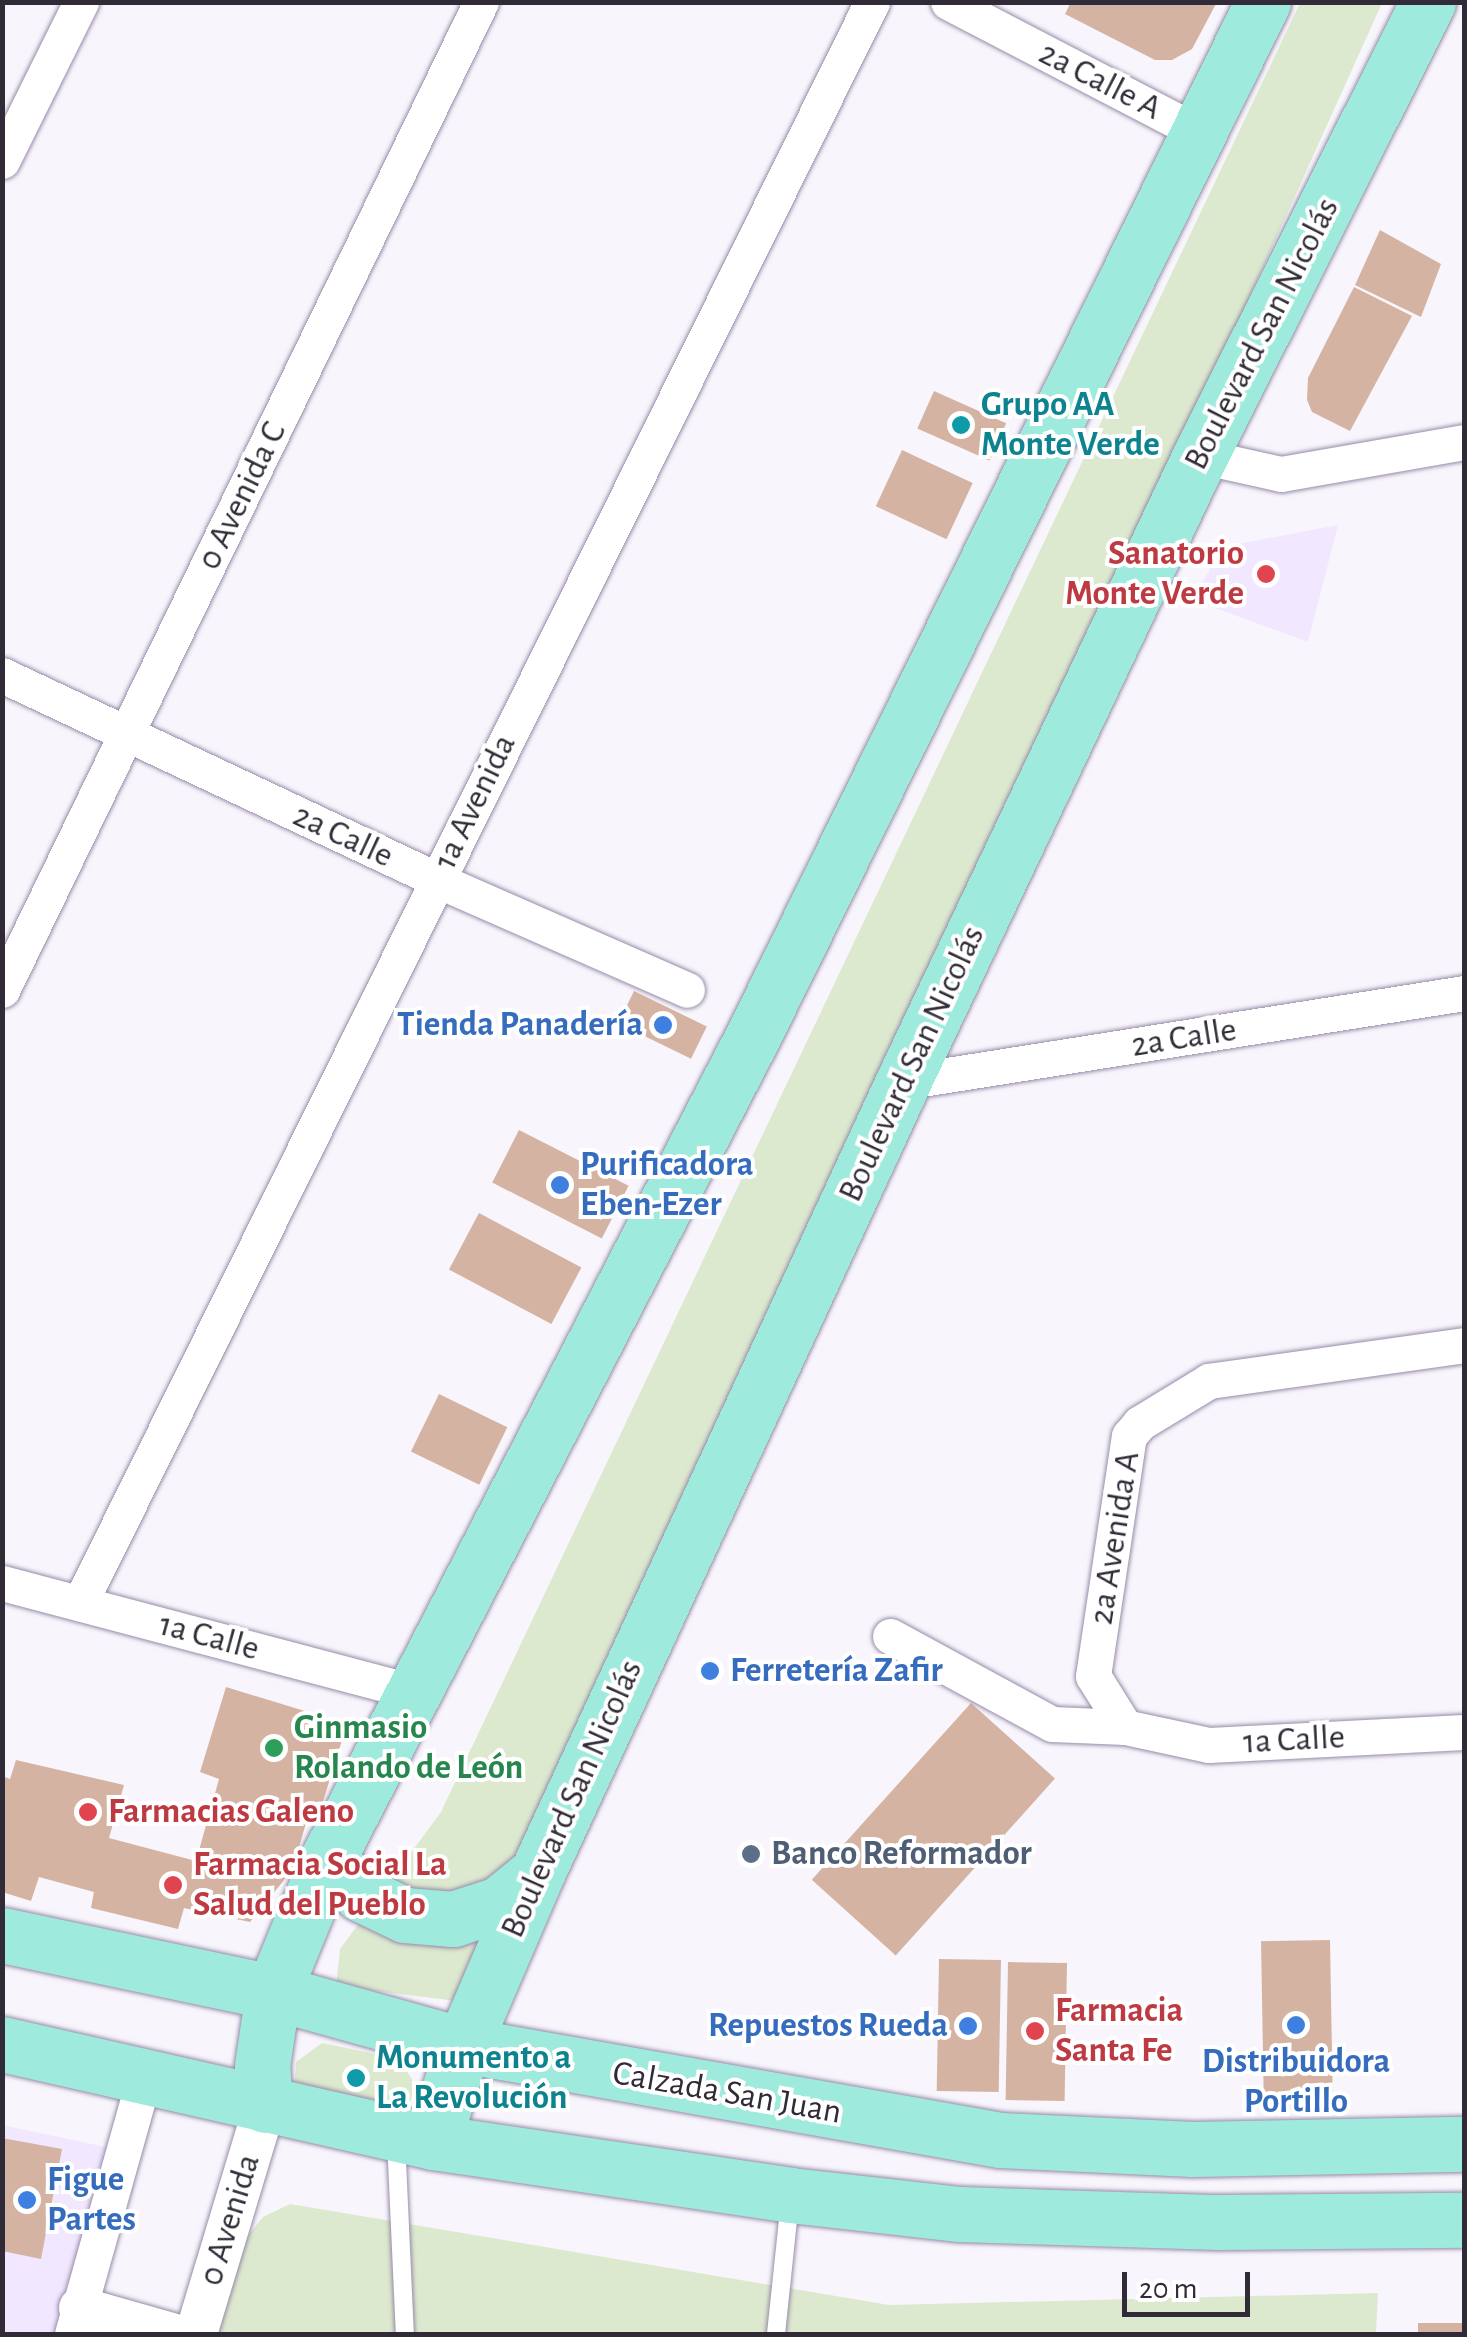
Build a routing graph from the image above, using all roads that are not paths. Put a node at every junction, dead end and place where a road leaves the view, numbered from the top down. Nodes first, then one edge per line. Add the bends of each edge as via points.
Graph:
1 (481, 2) edge
2 (872, 2) edge
3 (948, 2) edge
4 (1263, 2) edge
5 (1428, 2) edge
6 (77, 4) edge
7 (1198, 132) junction
8 (2, 160) edge
9 (1464, 442) edge
10 (1200, 456) junction
11 (2, 675) edge
12 (126, 734) junction
13 (437, 880) junction
14 (2, 990) edge
15 (688, 990) dead end
16 (1464, 993) edge
17 (903, 1082) junction
18 (1464, 1345) edge
19 (2, 1582) edge
20 (80, 1603) junction
21 (890, 1636) dead end
22 (416, 1692) junction
23 (1125, 1726) junction
24 (1464, 1732) edge
25 (328, 1858) junction
26 (537, 1872) junction
27 (2, 1935) edge
28 (273, 1992) junction
29 (2, 2044) edge
30 (463, 2045) junction
31 (144, 2078) junction
32 (265, 2105) junction
33 (414, 2138) junction
34 (1464, 2144) edge
35 (790, 2195) junction
36 (1464, 2220) edge
37 (76, 2321) edge
38 (172, 2334) edge
39 (196, 2334) edge
40 (405, 2334) edge
41 (776, 2334) edge

1 - 12 street, 0 Avenida C
2 - 13 street, 1a Avenida
3 - 7 street, 2a Calle A
4 - 7 main road
5 - 10 main road, Boulevard San Nicolás
6 - 8 street
7 - 22 main road via 754,1034
9 - 10 street via 1280,474
10 - 17 main road, Boulevard San Nicolás
11 - 12 street, 2a Calle
12 - 13 street, 2a Calle
12 - 14 street, 0 Avenida C
13 - 15 street, 2a Calle
13 - 20 street, 1a Avenida
16 - 17 street, 2a Calle
17 - 26 main road, Boulevard San Nicolás
18 - 23 street, 2a Avenida A via 1209,1381 1160,1406 1129,1436 1093,1676
19 - 20 street, 1a Calle
20 - 22 street, 1a Calle
21 - 23 street, 1a Calle via 1052,1724
22 - 25 main road
23 - 24 street, 1a Calle via 1208,1744
25 - 26 main road via 361,1894 405,1916 453,1919 499,1904
25 - 28 main road
26 - 30 main road, Boulevard San Nicolás
27 - 28 main road, Calzada San Juan
28 - 30 main road, Calzada San Juan
28 - 32 main road via 262,2066
29 - 31 main road
30 - 33 main road, Boulevard San Nicolás
30 - 34 main road, Calzada San Juan via 1000,2140 1193,2149
31 - 32 main road
31 - 37 street
32 - 33 main road
32 - 39 street, 0 Avenida
33 - 35 main road
33 - 40 lane
35 - 36 main road via 1000,2215
35 - 41 lane
37 - 38 street

